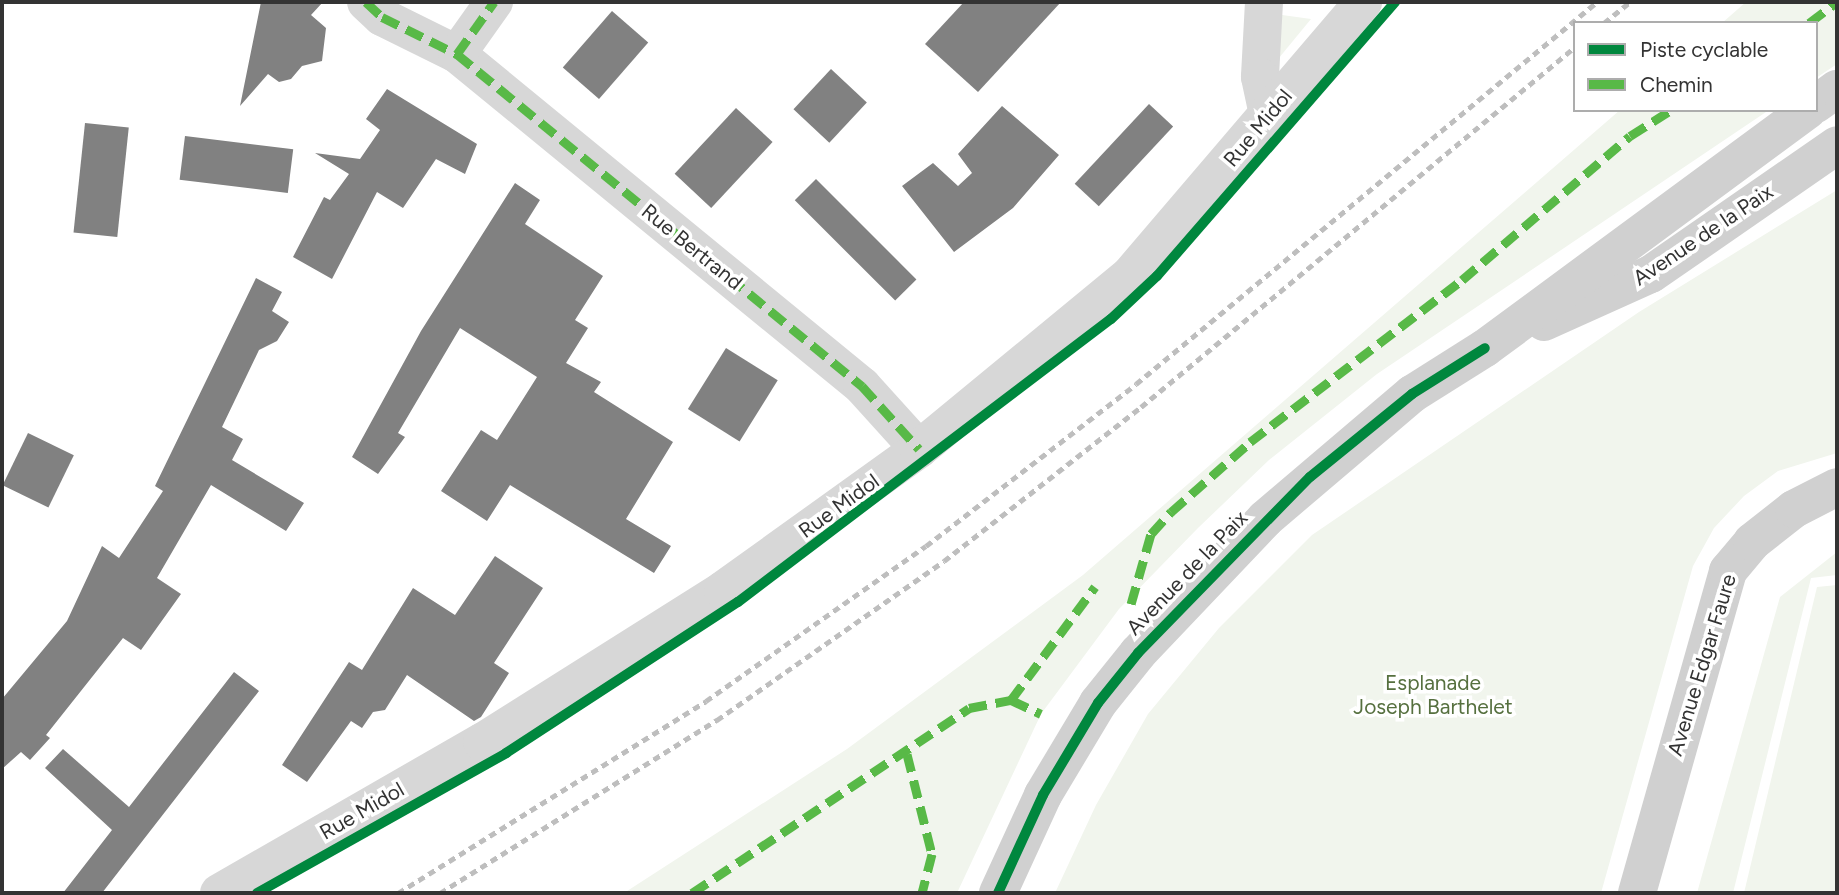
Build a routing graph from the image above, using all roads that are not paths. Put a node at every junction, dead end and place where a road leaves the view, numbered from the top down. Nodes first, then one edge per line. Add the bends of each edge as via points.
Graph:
1 (366, 2) edge
2 (494, 2) edge
3 (1264, 2) edge
4 (1363, 2) edge
5 (457, 54) junction
6 (1837, 89) edge
7 (1818, 103) edge
8 (1805, 112) edge
9 (1268, 116) junction
10 (1837, 145) edge
11 (1485, 348) junction
12 (919, 449) junction
13 (1837, 487) edge
14 (219, 893) edge
15 (998, 893) edge
16 (1637, 893) edge

1 - 5 street, Rue Bertrand via 382,17
2 - 5 street
3 - 9 street via 1261,77
4 - 9 street, Rue Midol
5 - 12 street, Rue Bertrand via 862,386
6 - 7 main road
8 - 11 main road, Avenue de la Paix
9 - 12 street, Rue Midol via 1130,275
10 - 11 main road, Avenue de la Paix via 1651,274
11 - 15 main road, Avenue de la Paix via 1412,394 1310,477 1138,653 1098,703 1043,795
12 - 14 street, Rue Midol via 712,597 482,742
13 - 16 main road, Avenue Edgar Faure via 1794,509 1752,542 1728,571

